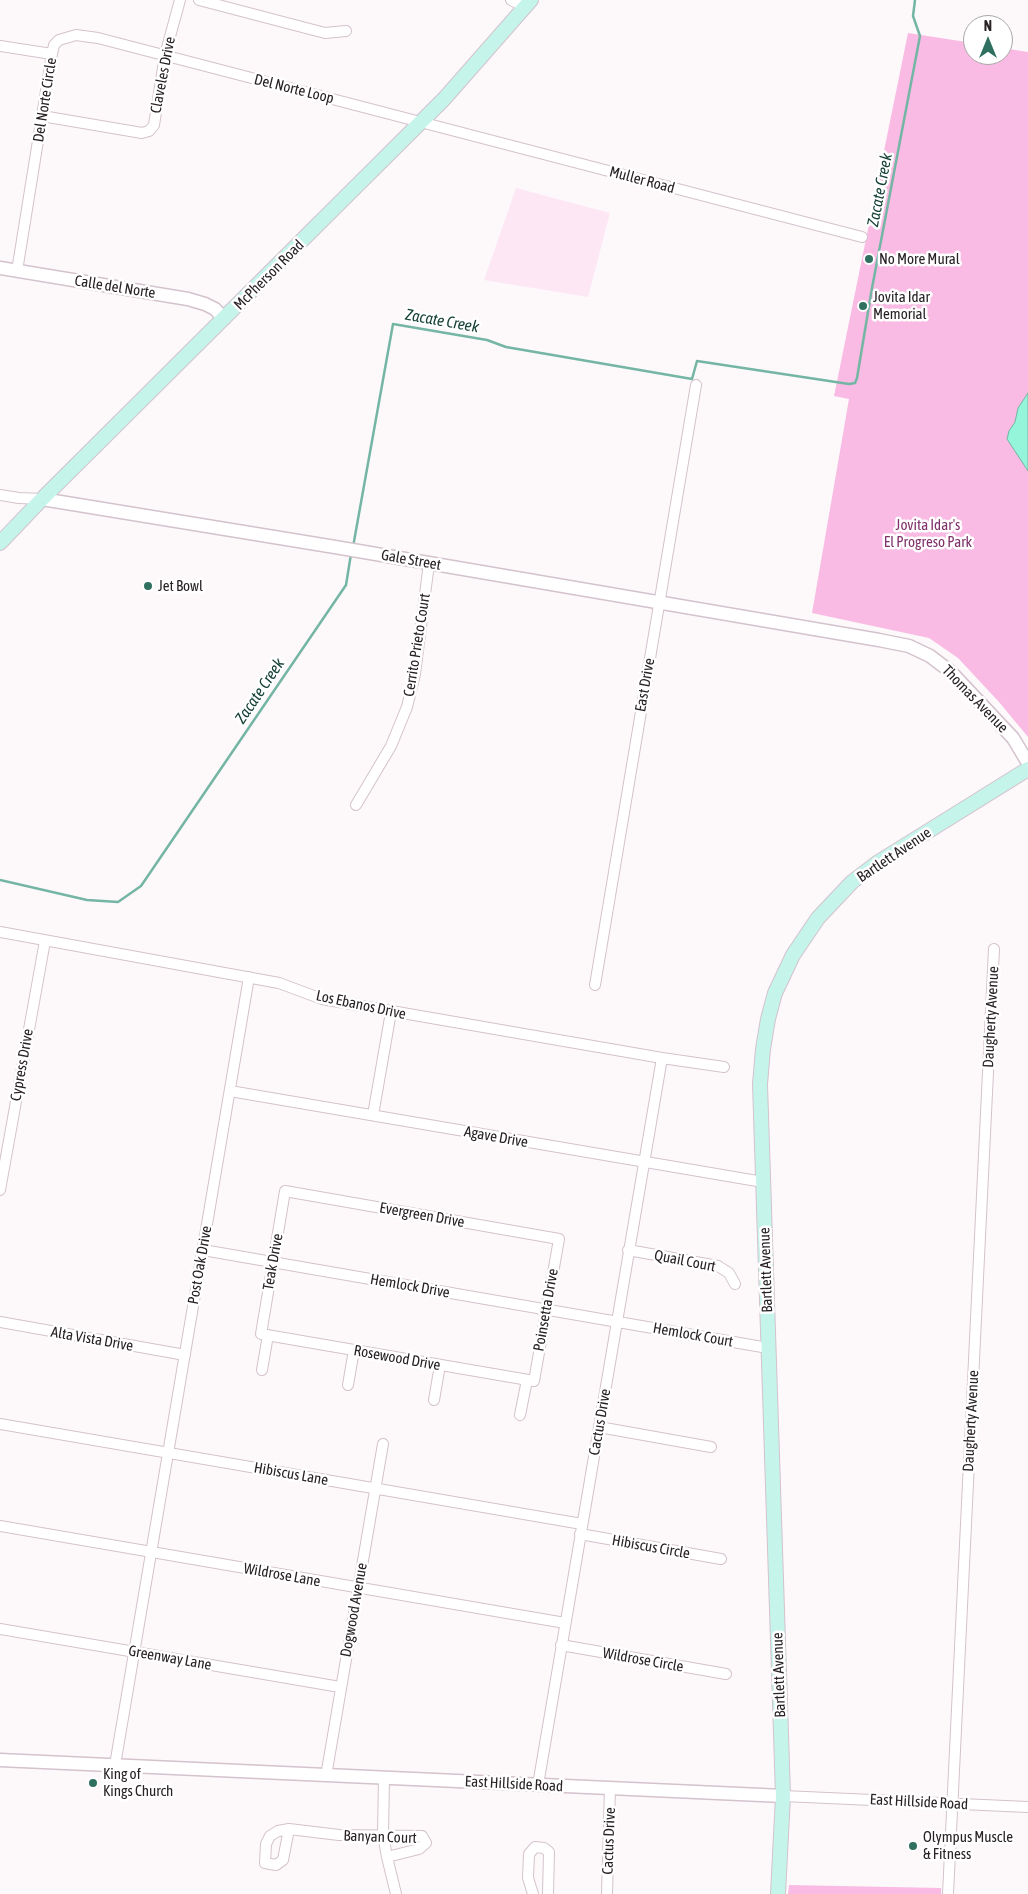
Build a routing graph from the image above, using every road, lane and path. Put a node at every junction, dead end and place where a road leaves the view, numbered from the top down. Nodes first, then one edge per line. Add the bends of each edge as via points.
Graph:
1 (180, 0) edge
2 (199, 0) edge
3 (511, 0) edge
4 (528, 4) edge
5 (346, 31) dead end
6 (0, 46) edge
7 (52, 54) junction
8 (166, 55) junction
9 (42, 116) junction
10 (422, 122) junction
11 (862, 237) dead end
12 (0, 268) edge
13 (16, 270) junction
14 (224, 320) junction
15 (696, 385) dead end
16 (0, 495) edge
17 (42, 499) junction
18 (0, 543) edge
19 (429, 563) junction
20 (659, 603) junction
21 (822, 631) joint
22 (1028, 763) edge
23 (1028, 770) edge
24 (356, 805) dead end
25 (0, 932) edge
26 (45, 941) junction
27 (994, 949) dead end
28 (249, 977) junction
29 (595, 985) dead end
30 (391, 1012) junction
31 (662, 1058) junction
32 (724, 1067) dead end
33 (230, 1091) junction
34 (373, 1115) junction
35 (644, 1163) junction
36 (763, 1182) junction
37 (0, 1190) edge
38 (285, 1191) joint
39 (559, 1239) joint
40 (203, 1250) junction
41 (628, 1250) junction
42 (272, 1262) junction
43 (735, 1284) dead end
44 (546, 1310) junction
45 (0, 1322) edge
46 (617, 1322) junction
47 (264, 1335) junction
48 (768, 1348) junction
49 (354, 1350) junction
50 (185, 1355) junction
51 (440, 1365) junction
52 (262, 1370) dead end
53 (530, 1381) junction
54 (348, 1385) dead end
55 (434, 1400) dead end
56 (520, 1415) dead end
57 (0, 1424) edge
58 (599, 1427) junction
59 (383, 1444) dead end
60 (711, 1446) dead end
61 (168, 1452) junction
62 (375, 1488) junction
63 (0, 1526) edge
64 (581, 1529) junction
65 (151, 1552) junction
66 (722, 1559) dead end
67 (357, 1588) junction
68 (565, 1624) junction
69 (0, 1629) edge
70 (561, 1645) junction
71 (134, 1652) junction
72 (726, 1674) dead end
73 (340, 1687) junction
74 (0, 1760) edge
75 (114, 1765) junction
76 (326, 1776) junction
77 (384, 1778) junction
78 (538, 1785) junction
79 (610, 1788) junction
80 (782, 1796) junction
81 (952, 1804) junction
82 (1028, 1807) edge
83 (290, 1829) dead end
84 (383, 1835) junction
85 (386, 1857) junction
86 (396, 1894) edge
87 (533, 1894) edge
88 (548, 1894) edge
89 (607, 1894) edge
90 (778, 1894) edge
91 (948, 1894) edge

1 - 8 street, Claveles Drive
2 - 5 street via 325,33
3 - 4 street
4 - 10 main road, McPherson Road
6 - 7 street
7 - 8 street, Del Norte Circle via 59,40 87,35
7 - 9 street, Del Norte Circle
8 - 9 street, Claveles Drive via 154,125 149,131 142,133
8 - 10 street, Del Norte Loop
9 - 13 street, Del Norte Circle
10 - 11 street, Muller Road
10 - 14 main road, McPherson Road
12 - 13 street, Calle del Norte
13 - 14 street, Calle del Norte via 188,299 215,309
14 - 17 main road, McPherson Road
15 - 20 street, East Drive
16 - 17 street, Gale Street
17 - 18 main road, McPherson Road
17 - 19 street, Gale Street
19 - 20 street, Gale Street
19 - 24 street, Cerrito Prieto Court via 415,674 407,707 391,746
20 - 21 street, Gale Street
20 - 29 street, East Drive
21 - 22 street, Thomas Avenue via 910,646 930,656 951,672 1000,724
23 - 36 main road, Bartlett Avenue via 852,882 818,918 793,955 776,993 763,1049 760,1084
25 - 26 street, Los Ebanos Drive
26 - 28 street, Los Ebanos Drive
26 - 37 street, Cypress Drive
27 - 81 street, Daugherty Avenue
28 - 30 street, Los Ebanos Drive via 279,983 322,999
28 - 33 street, Post Oak Drive
30 - 31 street, Los Ebanos Drive
30 - 34 street
31 - 32 street, Los Ebanos Drive
31 - 35 street, Cactus Drive
33 - 34 street, Agave Drive
33 - 40 street, Post Oak Drive
34 - 35 street, Agave Drive
35 - 36 street, Agave Drive
35 - 41 street, Cactus Drive
36 - 48 main road, Bartlett Avenue
38 - 39 street, Evergreen Drive
38 - 42 street, Teak Drive
39 - 44 street, Poinsetta Drive
40 - 42 street, Hemlock Drive
40 - 50 street, Post Oak Drive
41 - 43 street, Quail Court via 718,1266 729,1273
41 - 46 street, Cactus Drive
42 - 44 street, Hemlock Drive
42 - 47 street, Teak Drive
44 - 46 street, Hemlock Drive
44 - 53 street, Poinsetta Drive
45 - 50 street, Alta Vista Drive
46 - 48 street, Hemlock Court
46 - 58 street, Cactus Drive
47 - 49 street, Rosewood Drive
47 - 52 street, Teak Drive
48 - 80 main road, Bartlett Avenue
49 - 51 street, Rosewood Drive
49 - 54 street
50 - 61 street, Post Oak Drive
51 - 53 street, Rosewood Drive
51 - 55 street
53 - 56 street, Poinsetta Drive
57 - 61 street, Hibiscus Lane
58 - 60 street
58 - 64 street, Cactus Drive
59 - 62 street, Dogwood Avenue
61 - 62 street, Hibiscus Lane
61 - 65 street, Post Oak Drive
62 - 64 street, Hibiscus Lane
62 - 67 street, Dogwood Avenue
63 - 65 street, Wildrose Lane
64 - 66 street, Hibiscus Circle
64 - 68 street, Cactus Drive
65 - 67 street, Wildrose Lane
65 - 71 street, Post Oak Drive
67 - 68 street, Wildrose Lane
67 - 73 street, Dogwood Avenue
68 - 70 street, Cactus Drive
69 - 71 street, Greenway Lane
70 - 72 street, Wildrose Circle
70 - 78 street, Cactus Drive
71 - 73 street, Greenway Lane
71 - 75 street, Post Oak Drive
73 - 76 street, Dogwood Avenue
74 - 75 street, East Hillside Road
75 - 76 street, East Hillside Road
76 - 77 street, East Hillside Road
77 - 78 street, East Hillside Road
77 - 84 street
78 - 79 street, East Hillside Road
79 - 80 street, East Hillside Road
79 - 89 street, Cactus Drive
80 - 81 street, East Hillside Road
80 - 90 main road, Bartlett Avenue
81 - 82 street, East Hillside Road
81 - 91 street, Daugherty Avenue
83 - 84 street, Banyan Court via 339,1836
84 - 85 street
84 - 85 street, Banyan Court via 422,1836 426,1843 419,1849
85 - 86 street
87 - 88 street via 528,1878 529,1854 533,1848 544,1848 549,1852

